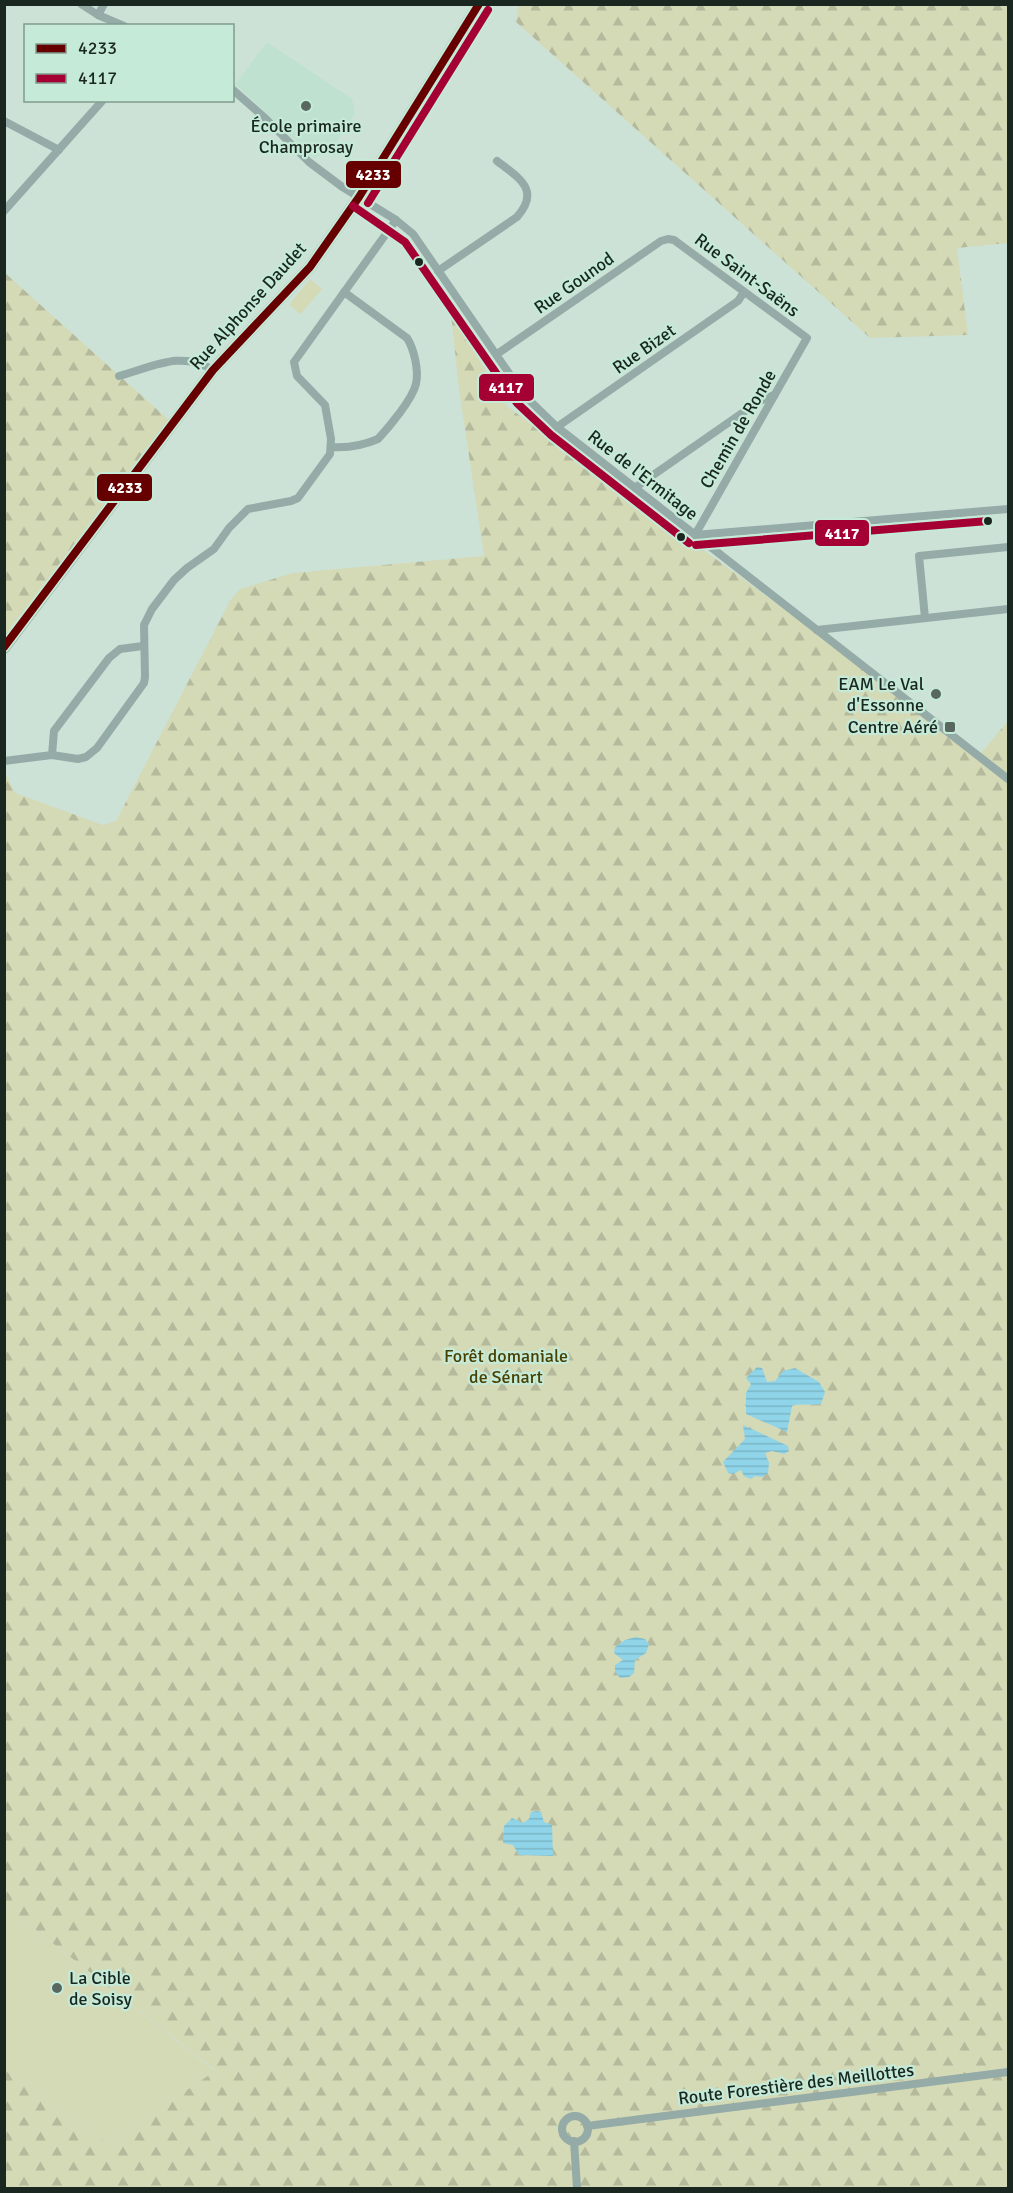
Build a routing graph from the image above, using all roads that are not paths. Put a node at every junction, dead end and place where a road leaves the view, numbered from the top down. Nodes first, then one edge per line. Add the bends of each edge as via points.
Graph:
1 (81, 4) edge
2 (105, 4) edge
3 (478, 4) edge
4 (98, 15) junction
5 (119, 24) edge
6 (234, 91) edge
7 (101, 102) edge
8 (4, 122) edge
9 (59, 150) junction
10 (497, 162) dead end
11 (359, 197) junction
12 (4, 211) edge
13 (396, 220) junction
14 (668, 239) joint
15 (438, 271) junction
16 (344, 292) junction
17 (744, 292) junction
18 (807, 338) joint
19 (497, 354) junction
20 (213, 370) junction
21 (119, 376) dead end
22 (774, 395) junction
23 (557, 428) junction
24 (332, 447) junction
25 (636, 487) junction
26 (1008, 509) edge
27 (695, 535) junction
28 (1008, 547) edge
29 (1008, 609) edge
30 (926, 618) junction
31 (817, 630) junction
32 (143, 646) junction
33 (4, 648) edge
34 (52, 755) junction
35 (4, 761) edge
36 (1008, 779) edge
37 (1008, 2072) edge
38 (587, 2126) junction
39 (574, 2141) junction
40 (577, 2188) edge

1 - 4 street
2 - 4 street
3 - 11 main road, Rue Alphonse Daudet
4 - 5 street
6 - 11 street, Rue de l'Ermitage via 309,162
7 - 9 street
8 - 9 street
9 - 12 street
10 - 15 street via 523,182 528,201 525,208
11 - 13 street, Rue de l'Ermitage
11 - 20 main road, Rue Alphonse Daudet via 310,267
13 - 15 street, Rue de l'Ermitage via 413,234
13 - 16 street
14 - 17 street, Rue Saint-Saëns
14 - 19 street, Rue Gounod
15 - 19 street, Rue de l'Ermitage
16 - 24 street via 294,362 297,376 325,405
16 - 24 street via 407,338 417,373 412,392 378,439
17 - 18 street, Rue Saint-Saëns
17 - 23 street, Rue Bizet via 738,301
18 - 22 street, Chemin de Ronde
19 - 23 street, Rue de l'Ermitage via 524,395
20 - 21 street via 186,359
20 - 33 main road, Rue Alphonse Daudet
22 - 25 street via 758,402
22 - 27 street, Chemin de Ronde
23 - 25 street, Rue de l'Ermitage
24 - 32 street via 298,498 248,509 214,549 181,572 147,616
25 - 27 street, Rue de l'Ermitage
26 - 27 street
27 - 31 street, Rue de l'Ermitage
28 - 30 street via 919,556
29 - 30 street
30 - 31 street
31 - 36 street, Rue de l'Ermitage
32 - 34 street via 120,649 109,658 54,731
32 - 34 street via 144,683 92,754 78,759
34 - 35 street
37 - 38 street, Route Forestière des Meillottes
38 - 39 street via 584,2138
38 - 39 street via 576,2116 564,2121 563,2133
39 - 40 street

